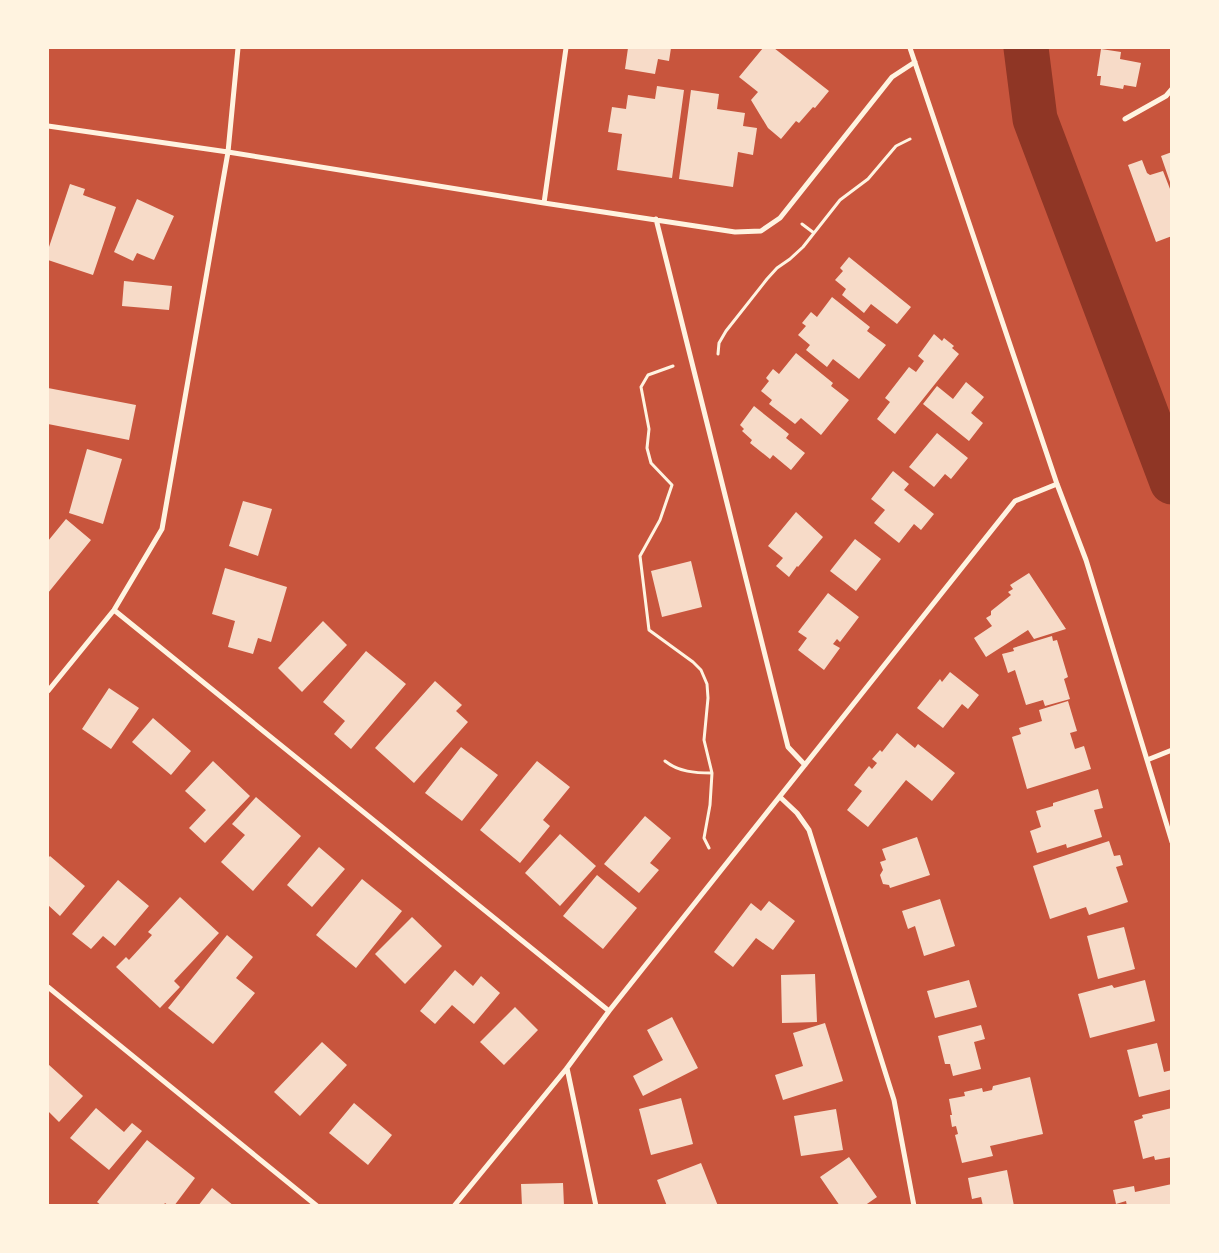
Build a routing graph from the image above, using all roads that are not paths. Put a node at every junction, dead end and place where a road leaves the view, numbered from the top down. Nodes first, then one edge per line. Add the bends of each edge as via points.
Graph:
1 (238, 48) edge
2 (566, 48) edge
3 (910, 48) edge
4 (914, 62) junction
5 (1172, 89) edge
6 (1125, 119) dead end
7 (48, 126) edge
8 (228, 152) junction
9 (544, 204) junction
10 (656, 219) junction
11 (1057, 484) junction
12 (114, 610) junction
13 (48, 691) edge
14 (1172, 750) edge
15 (1147, 760) junction
16 (805, 765) junction
17 (780, 797) junction
18 (1172, 842) edge
19 (48, 988) edge
20 (609, 1011) junction
21 (567, 1068) junction
22 (317, 1206) edge
23 (454, 1206) edge
24 (596, 1206) edge
25 (914, 1206) edge

1 - 8 street
2 - 9 street
3 - 4 street
4 - 10 street via 892,77 780,218 761,231 735,232
4 - 11 street
5 - 6 street via 1166,96
7 - 8 street
8 - 9 street
8 - 12 street via 162,528
9 - 10 street
10 - 16 street via 788,747
11 - 15 street via 1086,560
11 - 16 street via 1015,501
12 - 13 street
12 - 20 street
14 - 15 street
15 - 18 street
16 - 17 street
17 - 20 street
17 - 25 street via 809,830 894,1100
19 - 22 street
20 - 21 street
21 - 23 street
21 - 24 street

